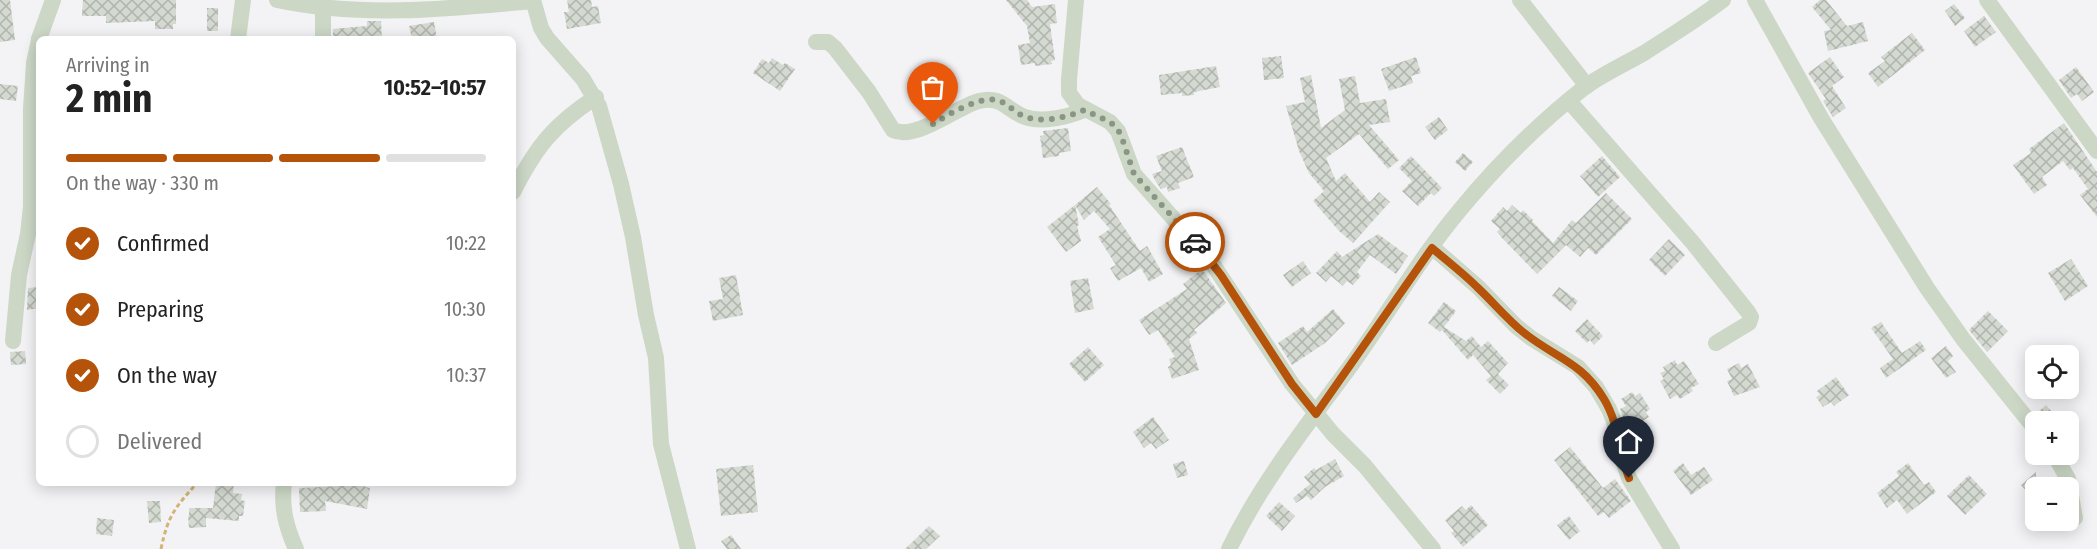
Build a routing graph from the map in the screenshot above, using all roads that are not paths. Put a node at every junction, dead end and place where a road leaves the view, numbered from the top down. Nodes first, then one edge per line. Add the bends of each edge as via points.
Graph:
1 (53, 0) edge
2 (243, 0) edge
3 (277, 0) edge
4 (1076, 0) edge
5 (1520, 0) edge
6 (1723, 0) edge
7 (1755, 0) edge
8 (1988, 0) edge
9 (533, 1) edge
10 (323, 8) junction
11 (40, 36) edge
12 (238, 36) edge
13 (323, 36) edge
14 (816, 42) dead end
15 (36, 53) edge
16 (1587, 86) junction
17 (596, 97) junction
18 (1569, 101) junction
19 (1084, 110) junction
20 (2097, 151) edge
21 (516, 186) edge
22 (1432, 248) junction
23 (13, 341) dead end
24 (1716, 343) dead end
25 (1316, 414) junction
26 (2025, 416) edge
27 (284, 486) edge
28 (296, 549) edge
29 (688, 549) edge
30 (1229, 549) edge
31 (1433, 549) edge
32 (1672, 549) edge

1 - 11 street
2 - 12 street
3 - 10 street
4 - 19 street via 1069,87 1073,100
5 - 16 street
6 - 16 street via 1697,20
7 - 26 street via 1821,118 1927,288
8 - 20 street
9 - 10 street via 431,10
9 - 17 street via 547,38
10 - 13 street
14 - 19 street via 828,42 835,48 899,133 923,128 978,101 996,99 1029,118 1067,116
15 - 23 street via 29,225 19,275
16 - 18 street
17 - 21 street via 571,113 552,132 530,159
17 - 29 street via 633,237 656,358 661,444
18 - 22 street via 1520,143 1458,212
18 - 24 street via 1748,312 1749,323
19 - 25 street via 1116,127 1134,174 1210,260
22 - 25 street
22 - 32 street via 1516,326 1578,367 1591,381 1616,424 1629,478
25 - 30 street via 1265,483
25 - 31 street
27 - 28 street via 284,511

